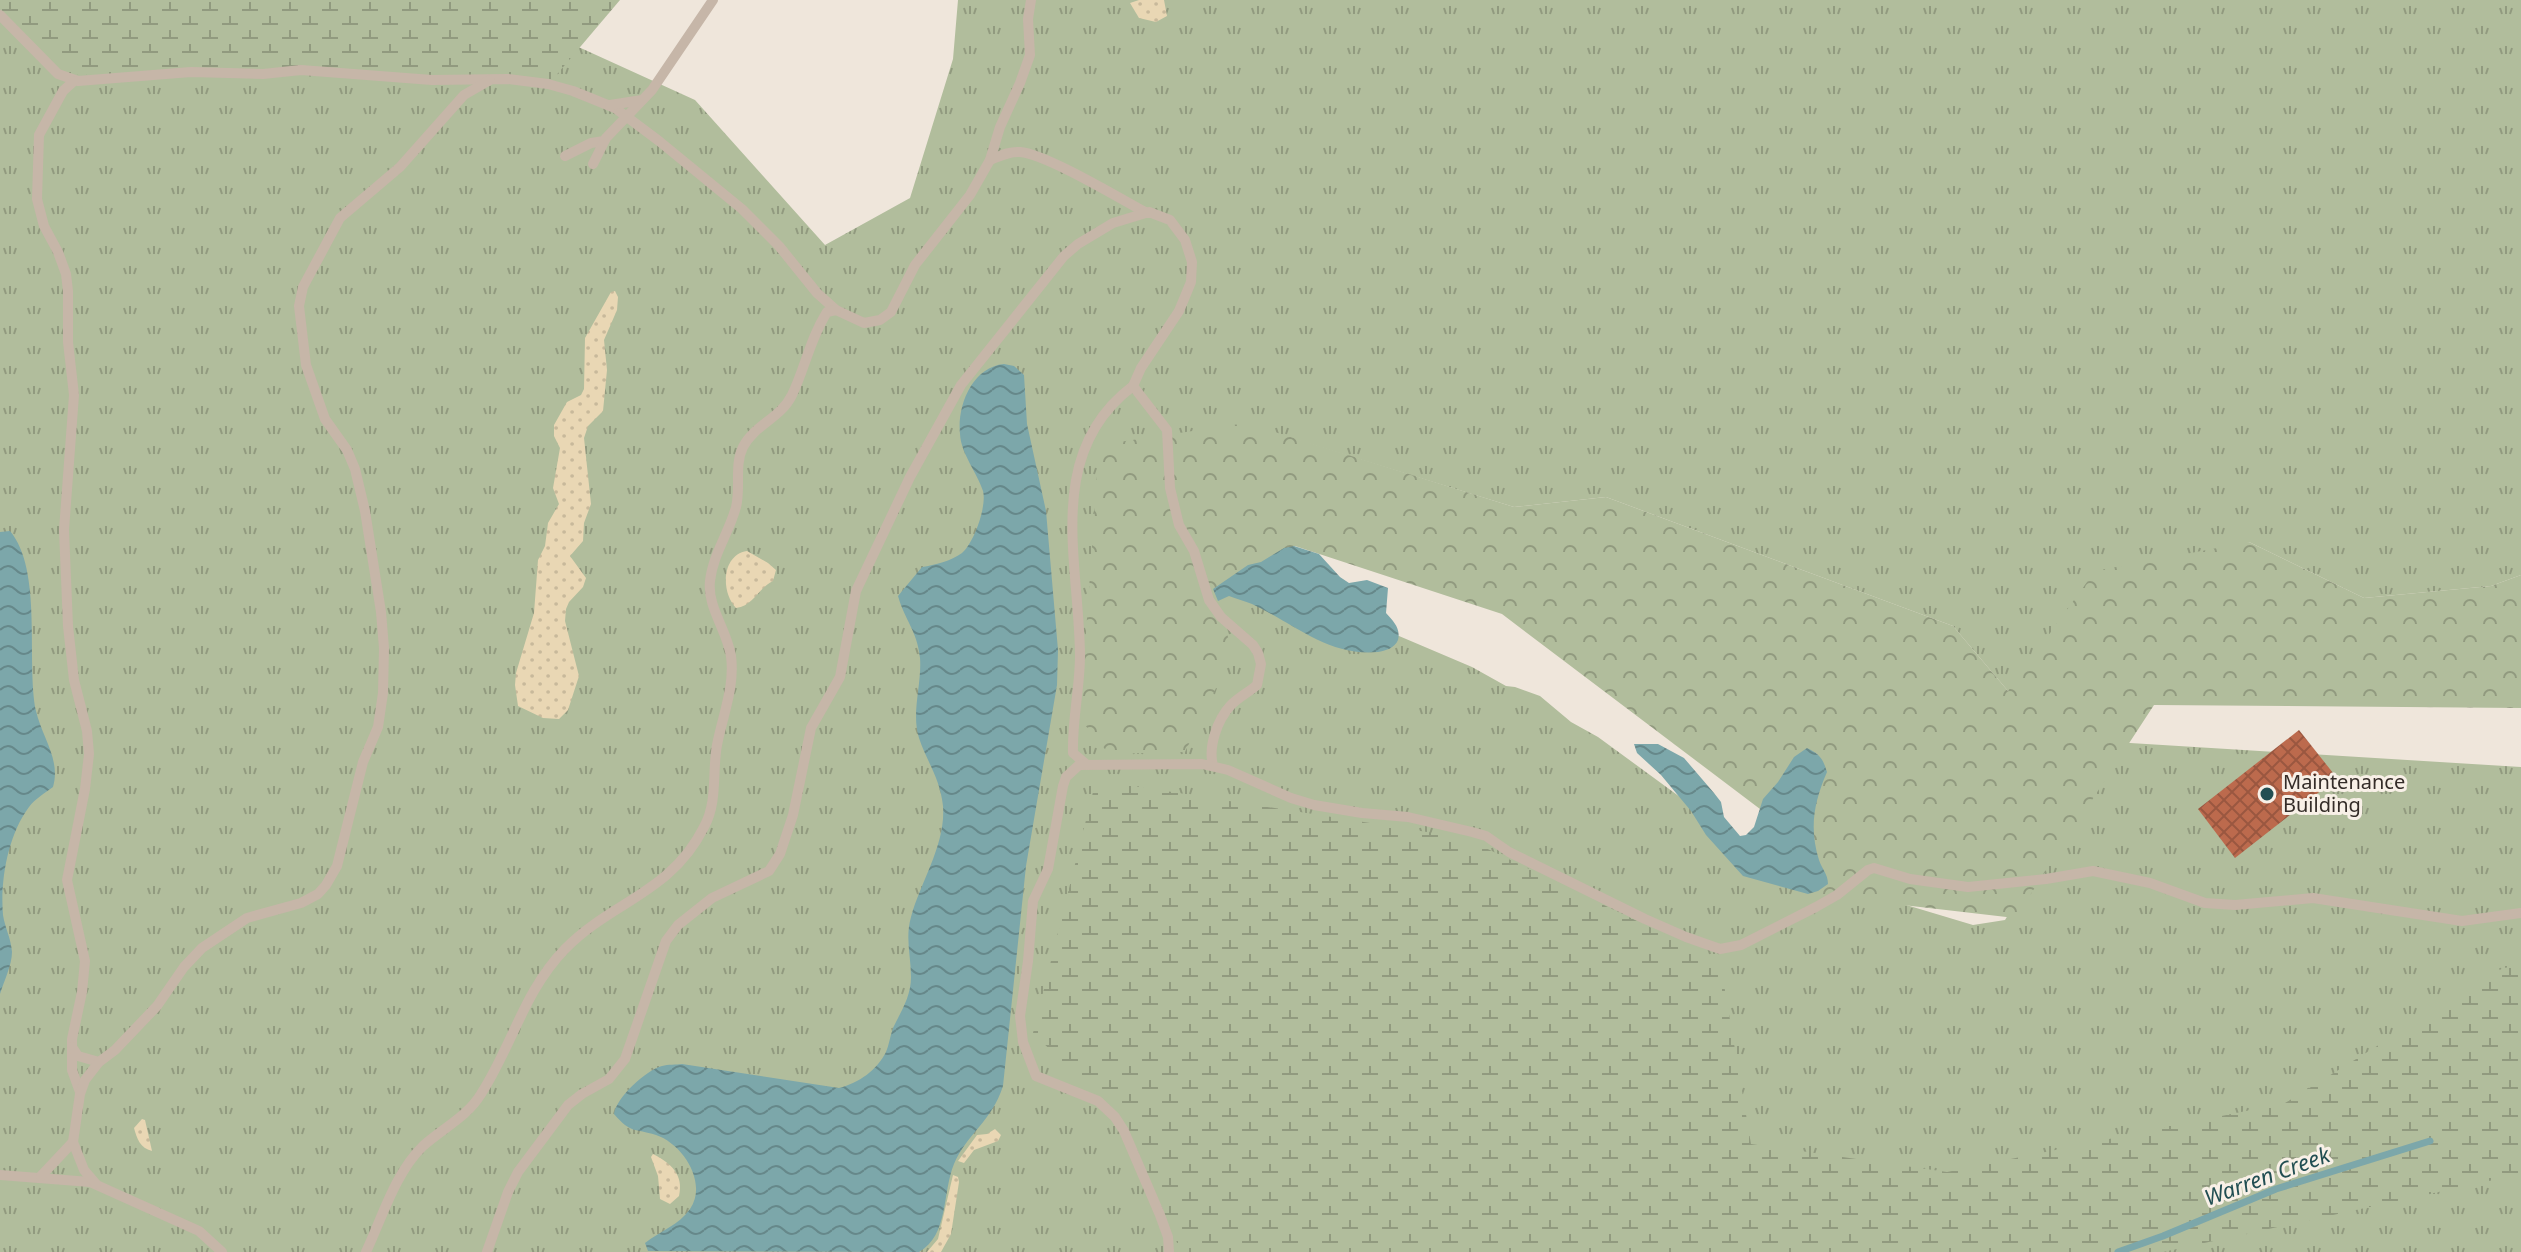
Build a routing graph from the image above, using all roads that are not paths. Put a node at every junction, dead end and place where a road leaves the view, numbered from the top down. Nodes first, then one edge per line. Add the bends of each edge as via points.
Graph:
1 (713, 0) edge
2 (1031, 0) edge
3 (0, 15) edge
4 (58, 74) junction
5 (492, 80) junction
6 (74, 81) junction
7 (63, 91) junction
8 (642, 100) junction
9 (610, 105) junction
10 (627, 116) junction
11 (604, 141) junction
12 (565, 156) dead end
13 (990, 160) junction
14 (593, 164) dead end
15 (1145, 212) junction
16 (836, 310) junction
17 (1133, 386) junction
18 (1073, 753) junction
19 (1086, 764) junction
20 (1213, 766) junction
21 (1068, 774) junction
22 (2521, 913) edge
23 (72, 1047) junction
24 (99, 1062) junction
25 (80, 1094) junction
26 (73, 1142) junction
27 (0, 1175) edge
28 (41, 1176) junction
29 (96, 1184) junction
30 (1169, 1247) edge
31 (222, 1252) edge
32 (366, 1252) edge
33 (487, 1252) edge
34 (1179, 1252) edge

1 - 8 lane
2 - 13 lane via 1028,61
3 - 4 lane
4 - 6 lane
4 - 7 lane
5 - 6 lane via 301,70
5 - 9 lane via 548,84
5 - 24 lane via 464,95 400,167 340,218 300,298 301,337 314,392 358,479 384,648 378,727 363,762 337,866 312,898 247,918 202,948 157,1006
6 - 7 lane
7 - 23 lane via 39,135 37,199 68,291 74,395 64,530 68,626 89,744 67,871 85,961
8 - 9 lane
8 - 10 lane
9 - 10 lane
10 - 11 lane
10 - 16 lane via 742,209
11 - 12 lane
11 - 14 lane
13 - 15 lane via 1026,152
13 - 16 lane via 970,195 915,265 891,312 864,323
15 - 17 lane via 1170,220 1179,230 1190,254 1192,276 1179,311
15 - 33 lane via 1108,225 1064,256 961,385 856,591 840,677 811,728 780,854 769,871 712,898 666,941 625,1059 609,1079 568,1105 518,1172
16 - 32 lane via 827,312 818,326 791,398 742,448 736,507 710,582 732,675 705,827 677,867 591,926 553,962 526,1002 473,1106 407,1167
17 - 18 lane via 1090,432 1076,479 1072,551 1080,654
17 - 20 lane via 1167,430 1172,500 1209,600 1253,645 1261,664 1257,685 1230,706 1221,722 1211,747
18 - 19 lane
18 - 21 lane
19 - 20 lane
19 - 21 lane
20 - 22 lane via 1302,802 1408,817 1486,836 1645,919 1720,949 1741,945 1816,907 1874,868 1968,887 2093,871 2150,883 2205,903 2313,898 2462,921
21 - 30 lane via 1048,869 1033,901 1020,1016 1023,1042 1036,1076 1098,1101 1115,1117
23 - 24 lane via 78,1056
23 - 25 lane
24 - 25 lane
25 - 26 lane
26 - 28 lane
26 - 29 lane
27 - 28 lane
28 - 29 lane
29 - 31 lane via 199,1231
30 - 34 lane

